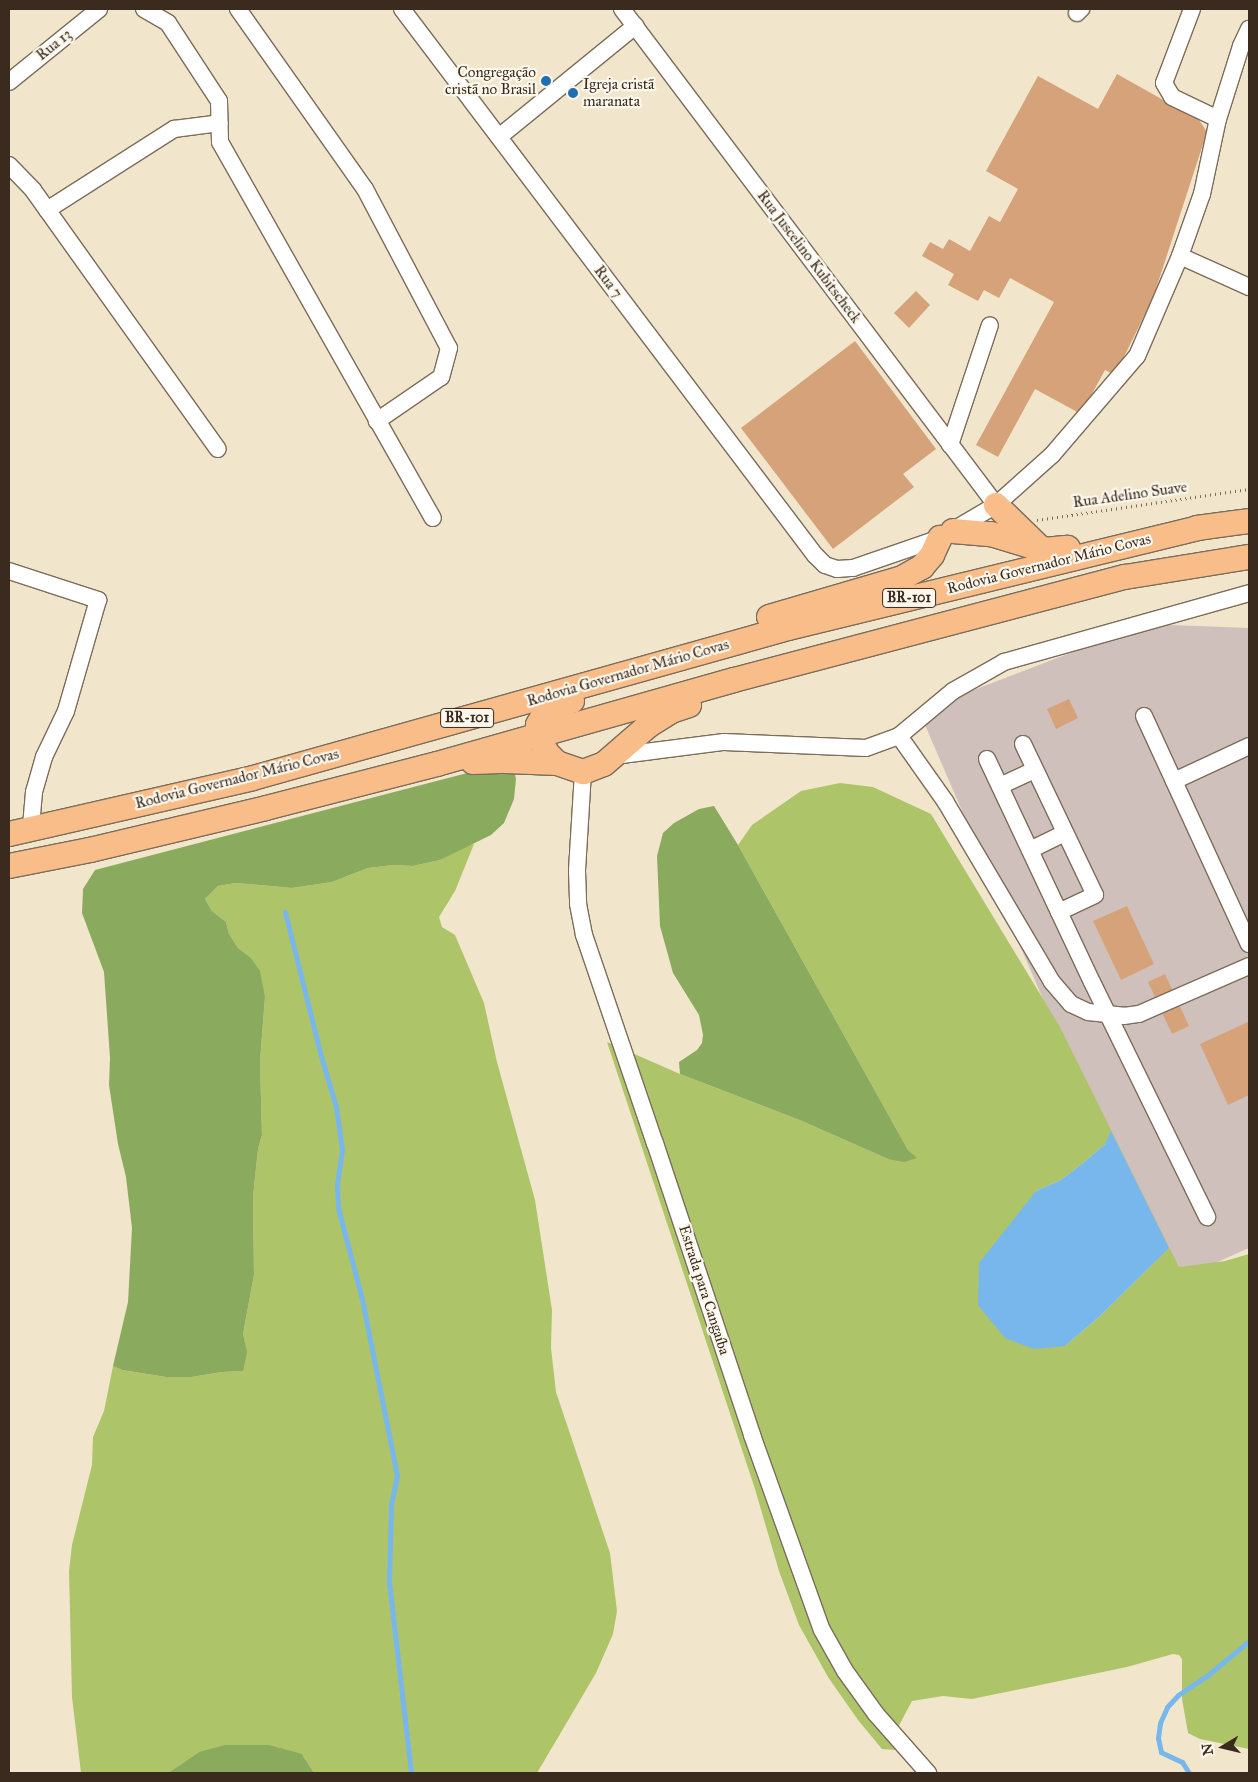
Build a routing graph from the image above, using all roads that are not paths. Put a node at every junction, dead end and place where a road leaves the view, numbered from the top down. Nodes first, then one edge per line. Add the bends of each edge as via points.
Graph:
1 (99, 9) edge
2 (144, 9) edge
3 (238, 9) edge
4 (402, 9) edge
5 (622, 9) edge
6 (1192, 9) edge
7 (635, 26) junction
8 (1249, 29) edge
9 (1245, 48) edge
10 (9, 82) edge
11 (1218, 119) junction
12 (220, 124) junction
13 (499, 137) junction
14 (9, 165) edge
15 (9, 186) edge
16 (32, 190) junction
17 (47, 210) junction
18 (1180, 256) junction
19 (1249, 287) edge
20 (990, 325) dead end
21 (377, 421) junction
22 (950, 445) junction
23 (218, 449) dead end
24 (996, 505) junction
25 (433, 518) dead end
26 (1249, 521) edge
27 (947, 535) junction
28 (1109, 549) junction
29 (1043, 550) junction
30 (1249, 557) edge
31 (9, 571) edge
32 (1249, 593) edge
33 (967, 619) junction
34 (711, 650) junction
35 (608, 678) junction
36 (1144, 716) dead end
37 (538, 734) junction
38 (899, 736) junction
39 (1023, 744) dead end
40 (1249, 746) edge
41 (614, 756) junction
42 (987, 759) dead end
43 (556, 763) junction
44 (437, 764) junction
45 (1035, 770) junction
46 (583, 772) junction
47 (1174, 781) junction
48 (1000, 786) junction
49 (20, 832) edge
50 (1065, 833) junction
51 (1030, 850) junction
52 (9, 866) edge
53 (1059, 912) junction
54 (1249, 944) edge
55 (1249, 966) edge
56 (1108, 1015) junction
57 (1207, 1217) dead end
58 (928, 1773) edge

1 - 10 street, Rua 13
2 - 12 street via 168,23 219,101
3 - 21 street via 366,189 448,348 442,377
4 - 13 street, Rua 7
5 - 7 street, Rua Juscelino Kubitscheck
6 - 11 street via 1164,83 1172,97
7 - 13 street
7 - 22 street, Rua Juscelino Kubitscheck
8 - 9 street, Rua 7
9 - 11 street, Rua 7
11 - 18 street, Rua 7 via 1202,194
12 - 17 street via 174,130
12 - 21 street via 220,142
13 - 27 street, Rua 7 via 825,565 837,569 853,568
14 - 16 street
15 - 16 street
16 - 17 street
17 - 23 street
18 - 19 street
18 - 24 street, Rua 7 via 1137,356 1052,455
20 - 22 street
21 - 25 street
22 - 24 street, Rua Juscelino Kubitscheck
24 - 27 street, Rua 7
24 - 29 highway
26 - 28 highway, Rodovia Governador Mário Covas / BR-101 via 1197,528
27 - 29 highway via 991,534
27 - 35 highway via 922,567 902,578 636,656
28 - 29 highway via 1075,547
28 - 34 highway, Rodovia Governador Mário Covas / BR-101
30 - 33 highway, Rodovia Governador Mário Covas / BR-101 via 1125,577
31 - 49 street via 98,600 66,710 44,757
32 - 38 street via 1004,662 953,691
33 - 37 highway, Rodovia Governador Mário Covas / BR-101
33 - 41 highway via 936,641 671,710
34 - 35 highway, Rodovia Governador Mário Covas / BR-101
34 - 37 highway via 692,668 546,711 538,725
35 - 49 highway, Rodovia Governador Mário Covas / BR-101 via 253,778
36 - 47 street
37 - 43 highway
37 - 44 highway, Rodovia Governador Mário Covas
38 - 41 street via 866,748 724,742
38 - 56 street via 945,801 1052,982 1071,1004 1088,1012
39 - 45 street
40 - 47 street
41 - 46 highway via 604,764
42 - 48 street
43 - 44 highway
43 - 46 highway
44 - 52 highway, Rodovia Governador Mário Covas via 90,850
45 - 48 street
45 - 50 street
46 - 58 street, Estrada para Cangaíba via 577,871 578,904 584,935 752,1435 822,1630 845,1671 876,1714
47 - 54 street
48 - 51 street
50 - 51 street
50 - 53 street via 1095,895
51 - 53 street
53 - 56 street
55 - 56 street via 1139,1014
56 - 57 street

